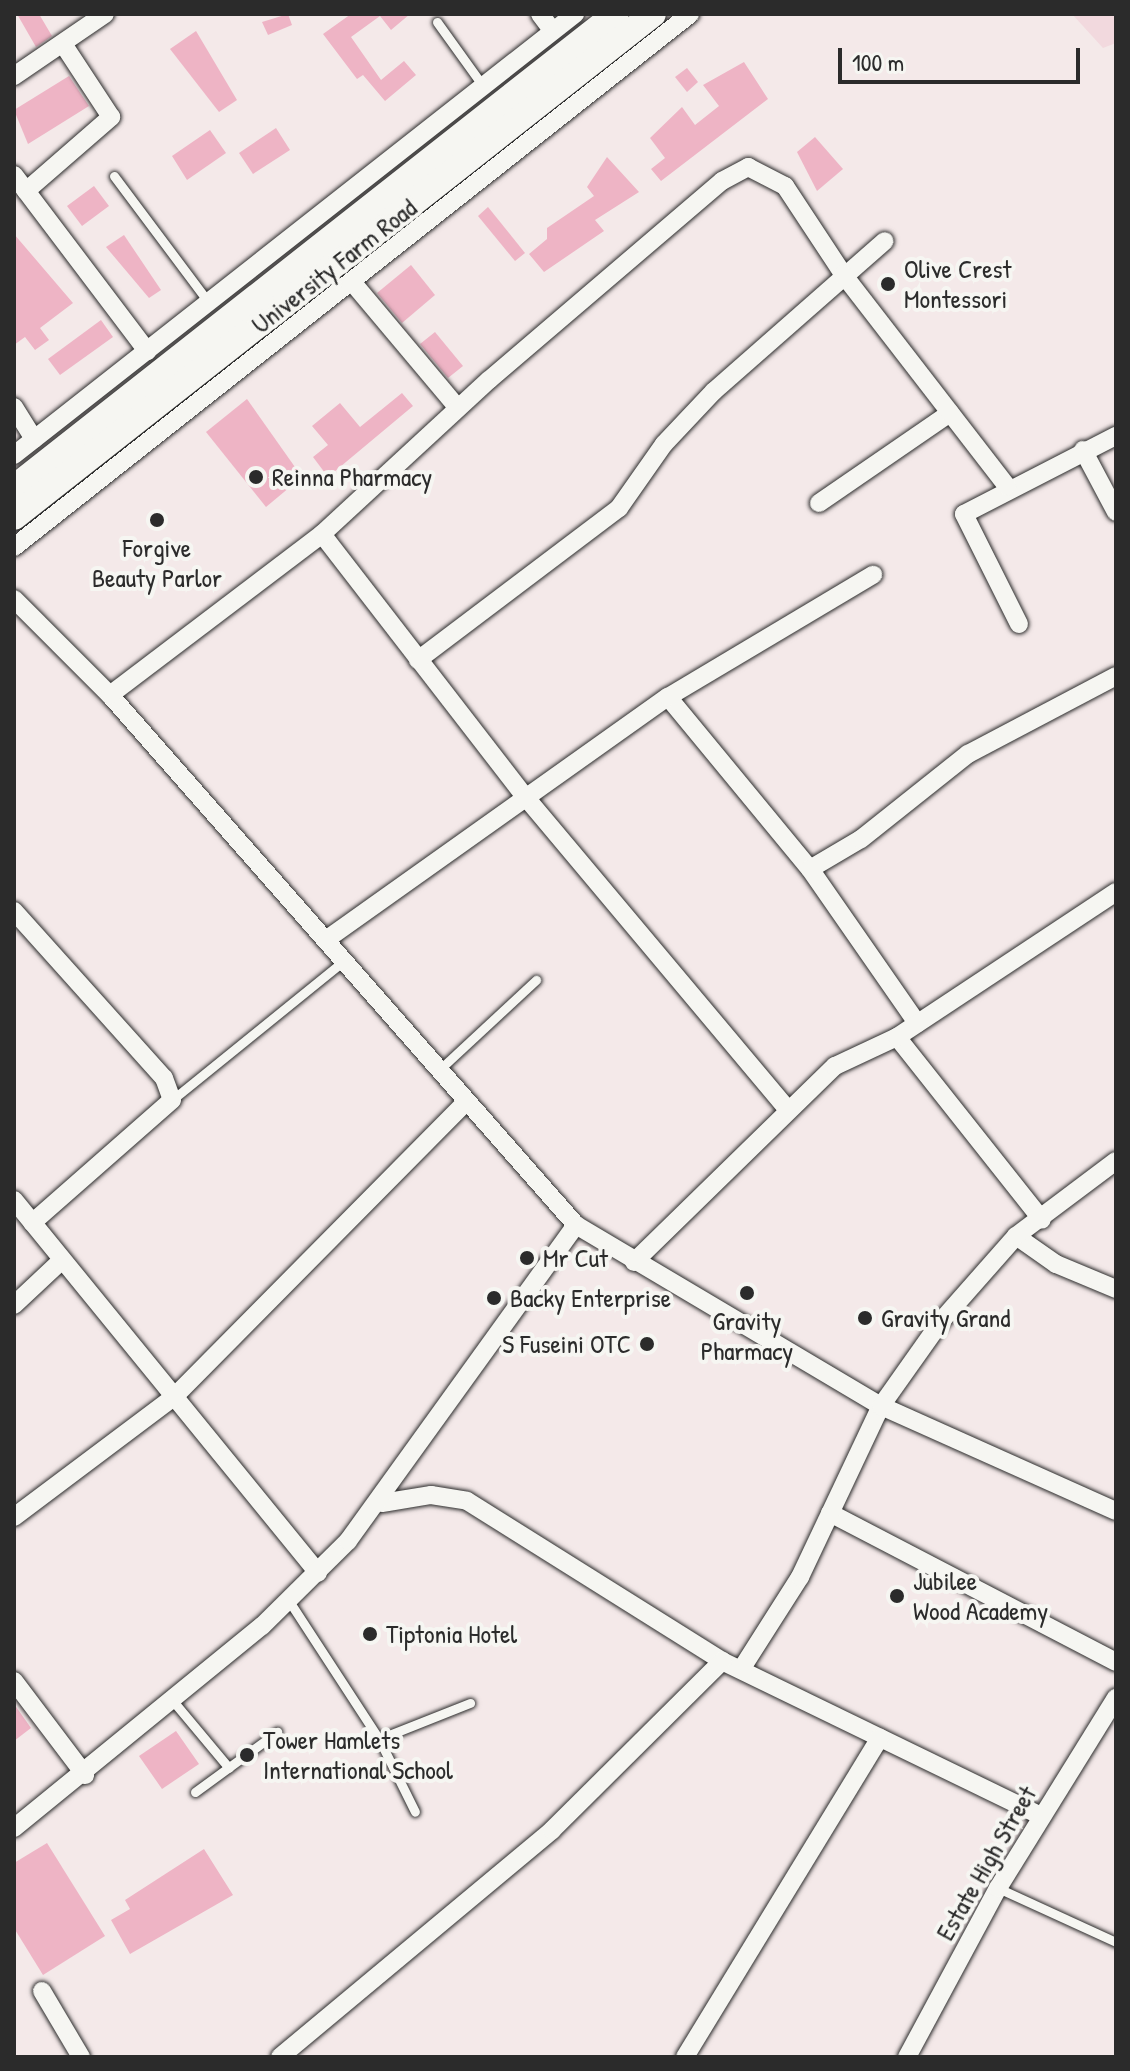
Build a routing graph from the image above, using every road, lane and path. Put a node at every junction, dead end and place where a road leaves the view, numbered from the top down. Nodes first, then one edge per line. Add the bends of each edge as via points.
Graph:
1 (105, 14) edge
2 (540, 14) edge
3 (575, 14) edge
4 (616, 14) edge
5 (653, 14) edge
6 (690, 14) edge
7 (437, 22) dead end
8 (553, 31) junction
9 (63, 44) junction
10 (14, 76) edge
11 (483, 86) junction
12 (14, 175) edge
13 (114, 176) dead end
14 (26, 191) junction
15 (885, 241) dead end
16 (843, 274) junction
17 (353, 283) junction
18 (209, 303) junction
19 (147, 351) junction
20 (14, 407) edge
21 (458, 408) junction
22 (950, 413) junction
23 (1116, 436) edge
24 (34, 439) junction
25 (1083, 450) junction
26 (14, 455) edge
27 (1007, 486) junction
28 (14, 488) edge
29 (819, 503) dead end
30 (1116, 512) edge
31 (14, 517) edge
32 (322, 534) junction
33 (14, 547) edge
34 (873, 575) dead end
35 (14, 599) edge
36 (1019, 624) dead end
37 (418, 660) junction
38 (1116, 676) edge
39 (110, 695) junction
40 (668, 697) junction
41 (523, 794) junction
42 (810, 869) junction
43 (1116, 892) edge
44 (14, 911) edge
45 (327, 939) junction
46 (345, 960) junction
47 (536, 980) dead end
48 (917, 1023) junction
49 (897, 1037) junction
50 (435, 1073) junction
51 (172, 1100) junction
52 (465, 1103) junction
53 (787, 1109) junction
54 (1116, 1161) edge
55 (14, 1200) edge
56 (1042, 1220) junction
57 (32, 1223) junction
58 (576, 1225) junction
59 (1016, 1236) junction
60 (62, 1260) junction
61 (634, 1262) junction
62 (1116, 1289) edge
63 (14, 1305) edge
64 (174, 1397) junction
65 (881, 1406) junction
66 (382, 1503) junction
67 (1116, 1511) edge
68 (830, 1513) junction
69 (14, 1517) edge
70 (318, 1573) junction
71 (289, 1601) junction
72 (722, 1661) junction
73 (1116, 1662) edge
74 (742, 1668) junction
75 (14, 1681) edge
76 (1116, 1698) edge
77 (173, 1701) junction
78 (470, 1703) dead end
79 (277, 1732) dead end
80 (880, 1738) junction
81 (379, 1739) junction
82 (229, 1768) junction
83 (85, 1775) junction
84 (195, 1792) dead end
85 (415, 1812) dead end
86 (1041, 1816) junction
87 (14, 1828) edge
88 (998, 1888) junction
89 (1116, 1942) edge
90 (42, 1991) dead end
91 (81, 2057) edge
92 (280, 2057) edge
93 (685, 2057) edge
94 (907, 2057) edge

1 - 9 street
2 - 8 street
3 - 8 street
4 - 28 street, University Farm Road
5 - 31 street, University Farm Road
6 - 17 street
7 - 11 lane
8 - 11 street
9 - 10 street
9 - 14 street via 111,117
11 - 18 street
12 - 14 street
13 - 18 lane
14 - 19 street
15 - 16 street
16 - 21 street via 785,186 748,167 722,181
16 - 22 street
16 - 37 street via 714,391 664,444 619,508
17 - 21 street
17 - 33 street
18 - 19 street
19 - 24 street
20 - 24 street
21 - 32 street
22 - 27 street
22 - 29 street
23 - 25 street
24 - 26 street
25 - 27 street
25 - 30 street
27 - 36 street via 973,504 964,524
32 - 37 street
32 - 39 street
34 - 40 street
35 - 39 street
37 - 41 street
38 - 42 street via 968,754 861,839
39 - 45 street
40 - 41 street
40 - 42 street
41 - 45 street
41 - 53 street
42 - 48 street
43 - 48 street
44 - 51 street via 164,1078
45 - 46 street
46 - 50 street
46 - 51 lane
47 - 50 lane
48 - 49 street
49 - 53 street via 835,1066
49 - 56 street
50 - 52 street
51 - 57 street
52 - 58 street
52 - 64 street
53 - 61 street
54 - 56 street
55 - 57 street
56 - 59 street
57 - 60 street
58 - 61 street
58 - 66 street
59 - 62 street
59 - 65 street via 942,1320
60 - 63 street
60 - 64 street
61 - 65 street
64 - 69 street
64 - 70 street
65 - 67 street
65 - 68 street
66 - 70 street
66 - 72 street via 431,1495 467,1501
68 - 73 street
68 - 74 street via 800,1577
70 - 71 street
71 - 77 street
71 - 81 lane
72 - 74 street
72 - 92 street via 552,1830
74 - 80 street
75 - 83 street
76 - 86 street, Estate High Street
77 - 82 lane
77 - 83 street
78 - 81 lane
79 - 82 lane
80 - 86 street
80 - 93 street
81 - 85 lane
82 - 84 lane
83 - 87 street
86 - 88 street, Estate High Street
88 - 89 lane
88 - 94 street, Estate High Street
90 - 91 street

